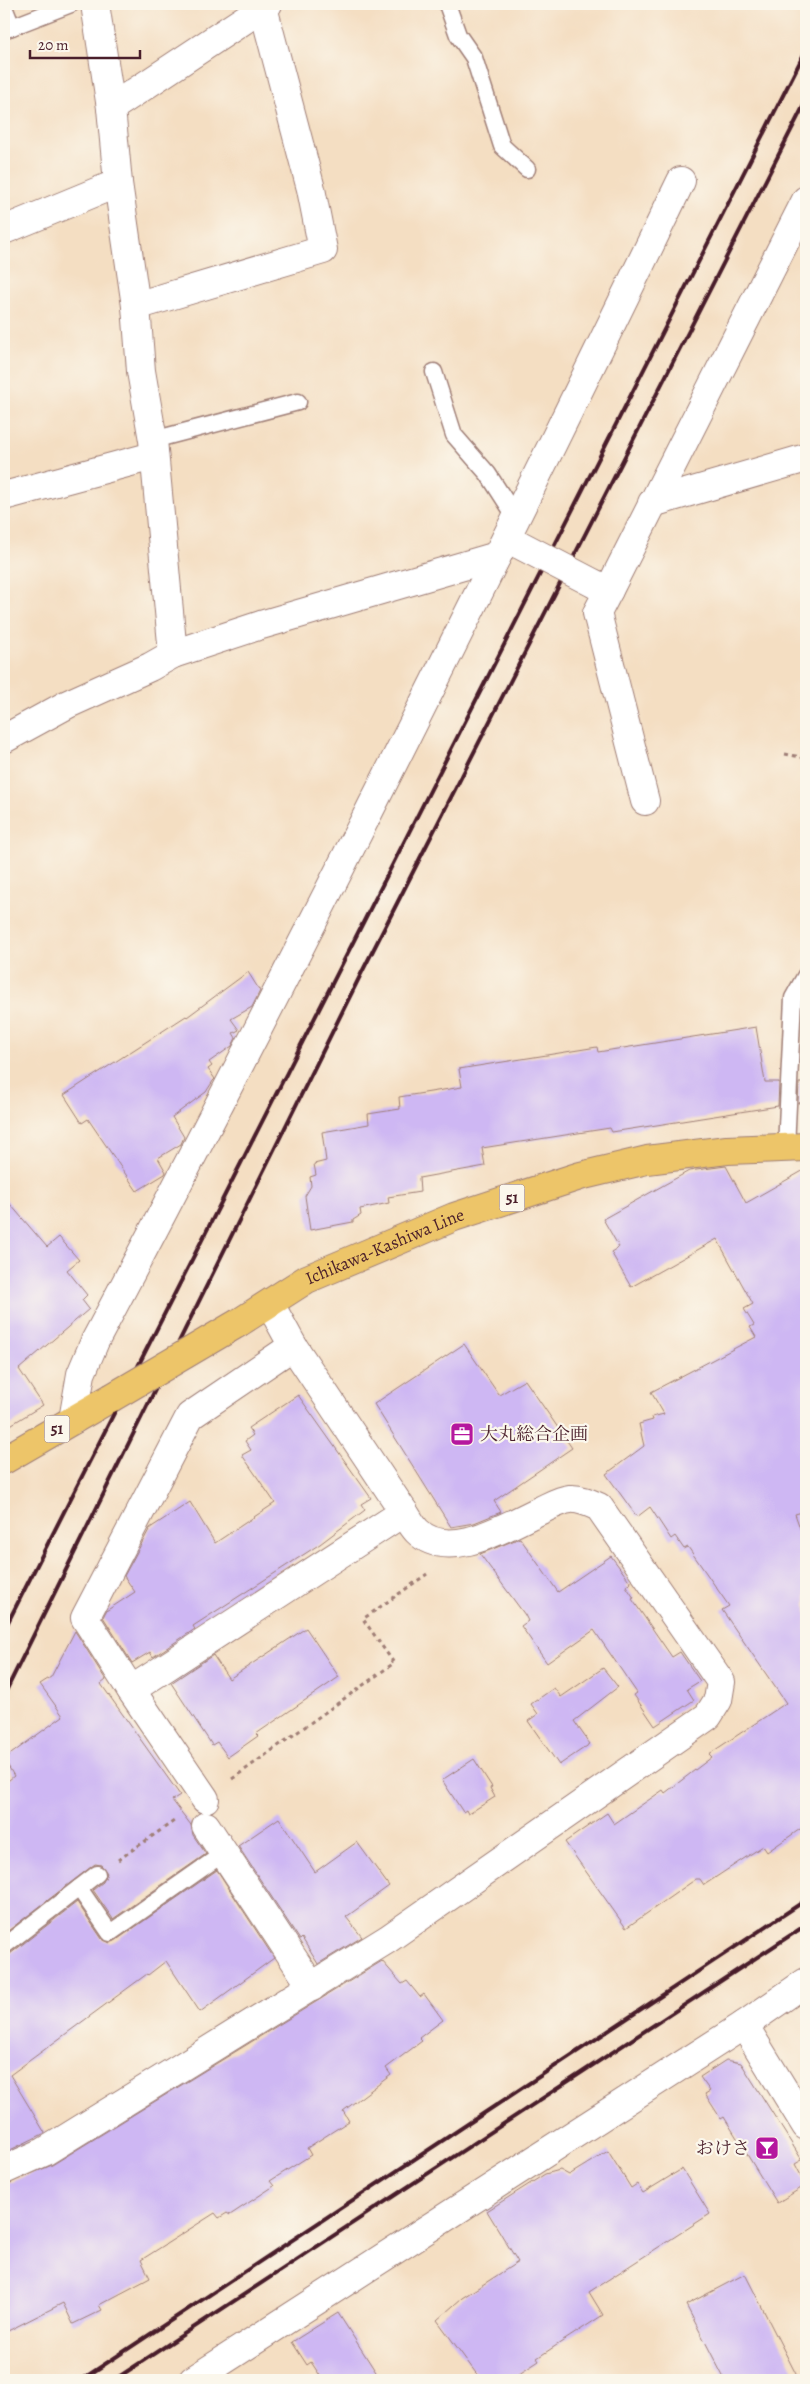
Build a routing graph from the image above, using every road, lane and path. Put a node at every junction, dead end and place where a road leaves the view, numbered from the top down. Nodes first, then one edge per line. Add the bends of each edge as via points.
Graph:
1 (71, 4) edge
2 (95, 4) edge
3 (447, 4) edge
4 (265, 5) edge
5 (4, 7) edge
6 (8, 28) edge
7 (111, 108) junction
8 (528, 169) dead end
9 (681, 181) dead end
10 (118, 183) junction
11 (806, 200) edge
12 (4, 230) edge
13 (136, 306) junction
14 (434, 372) dead end
15 (298, 402) dead end
16 (153, 448) junction
17 (806, 458) edge
18 (4, 496) edge
19 (652, 503) junction
20 (510, 539) junction
21 (602, 587) junction
22 (173, 654) junction
23 (4, 739) edge
24 (784, 754) dead end
25 (806, 758) edge
26 (645, 801) dead end
27 (806, 975) edge
28 (796, 1148) edge
29 (270, 1304) junction
30 (292, 1346) junction
31 (74, 1420) junction
32 (4, 1460) edge
33 (404, 1512) junction
34 (442, 1544) junction
35 (131, 1690) junction
36 (206, 1812) junction
37 (224, 1853) junction
38 (97, 1874) joint
39 (79, 1888) junction
40 (4, 1946) edge
41 (806, 1982) edge
42 (312, 1987) junction
43 (744, 2026) junction
44 (806, 2126) edge
45 (4, 2170) edge
46 (193, 2380) edge

1 - 6 lane
2 - 7 street
3 - 8 lane via 458,35 474,58 502,146
4 - 7 street
4 - 13 street via 323,250
5 - 6 lane
7 - 10 street
9 - 20 street
10 - 12 street
10 - 13 street
11 - 19 street
13 - 16 street via 141,371
14 - 20 lane via 454,435 488,474
15 - 16 lane
16 - 18 street
16 - 22 street
17 - 19 street
19 - 21 street
20 - 21 street, bridge
20 - 22 street
20 - 31 street via 95,1341 81,1374
21 - 26 street via 597,613
22 - 23 street via 68,704
24 - 25 path
27 - 28 lane via 793,998
28 - 29 main road, Ichikawa-Kashiwa Line / 51 via 726,1150 647,1160 580,1176 454,1217 306,1280
29 - 30 street
29 - 31 main road, Ichikawa-Kashiwa Line / 51, bridge
30 - 33 street
30 - 35 street via 190,1416 85,1618
31 - 32 main road, Ichikawa-Kashiwa Line / 51
33 - 34 street via 417,1531
33 - 35 street
34 - 36 path via 431,1571 363,1618 394,1663
34 - 42 street via 460,1544 480,1537 570,1499 599,1507 721,1682 718,1700 708,1716 388,1939
35 - 36 street
36 - 37 street
36 - 38 path
37 - 39 lane via 110,1933
37 - 42 street
38 - 39 lane
39 - 40 lane
41 - 43 street
42 - 45 street via 44,2152
43 - 44 street
43 - 46 street

